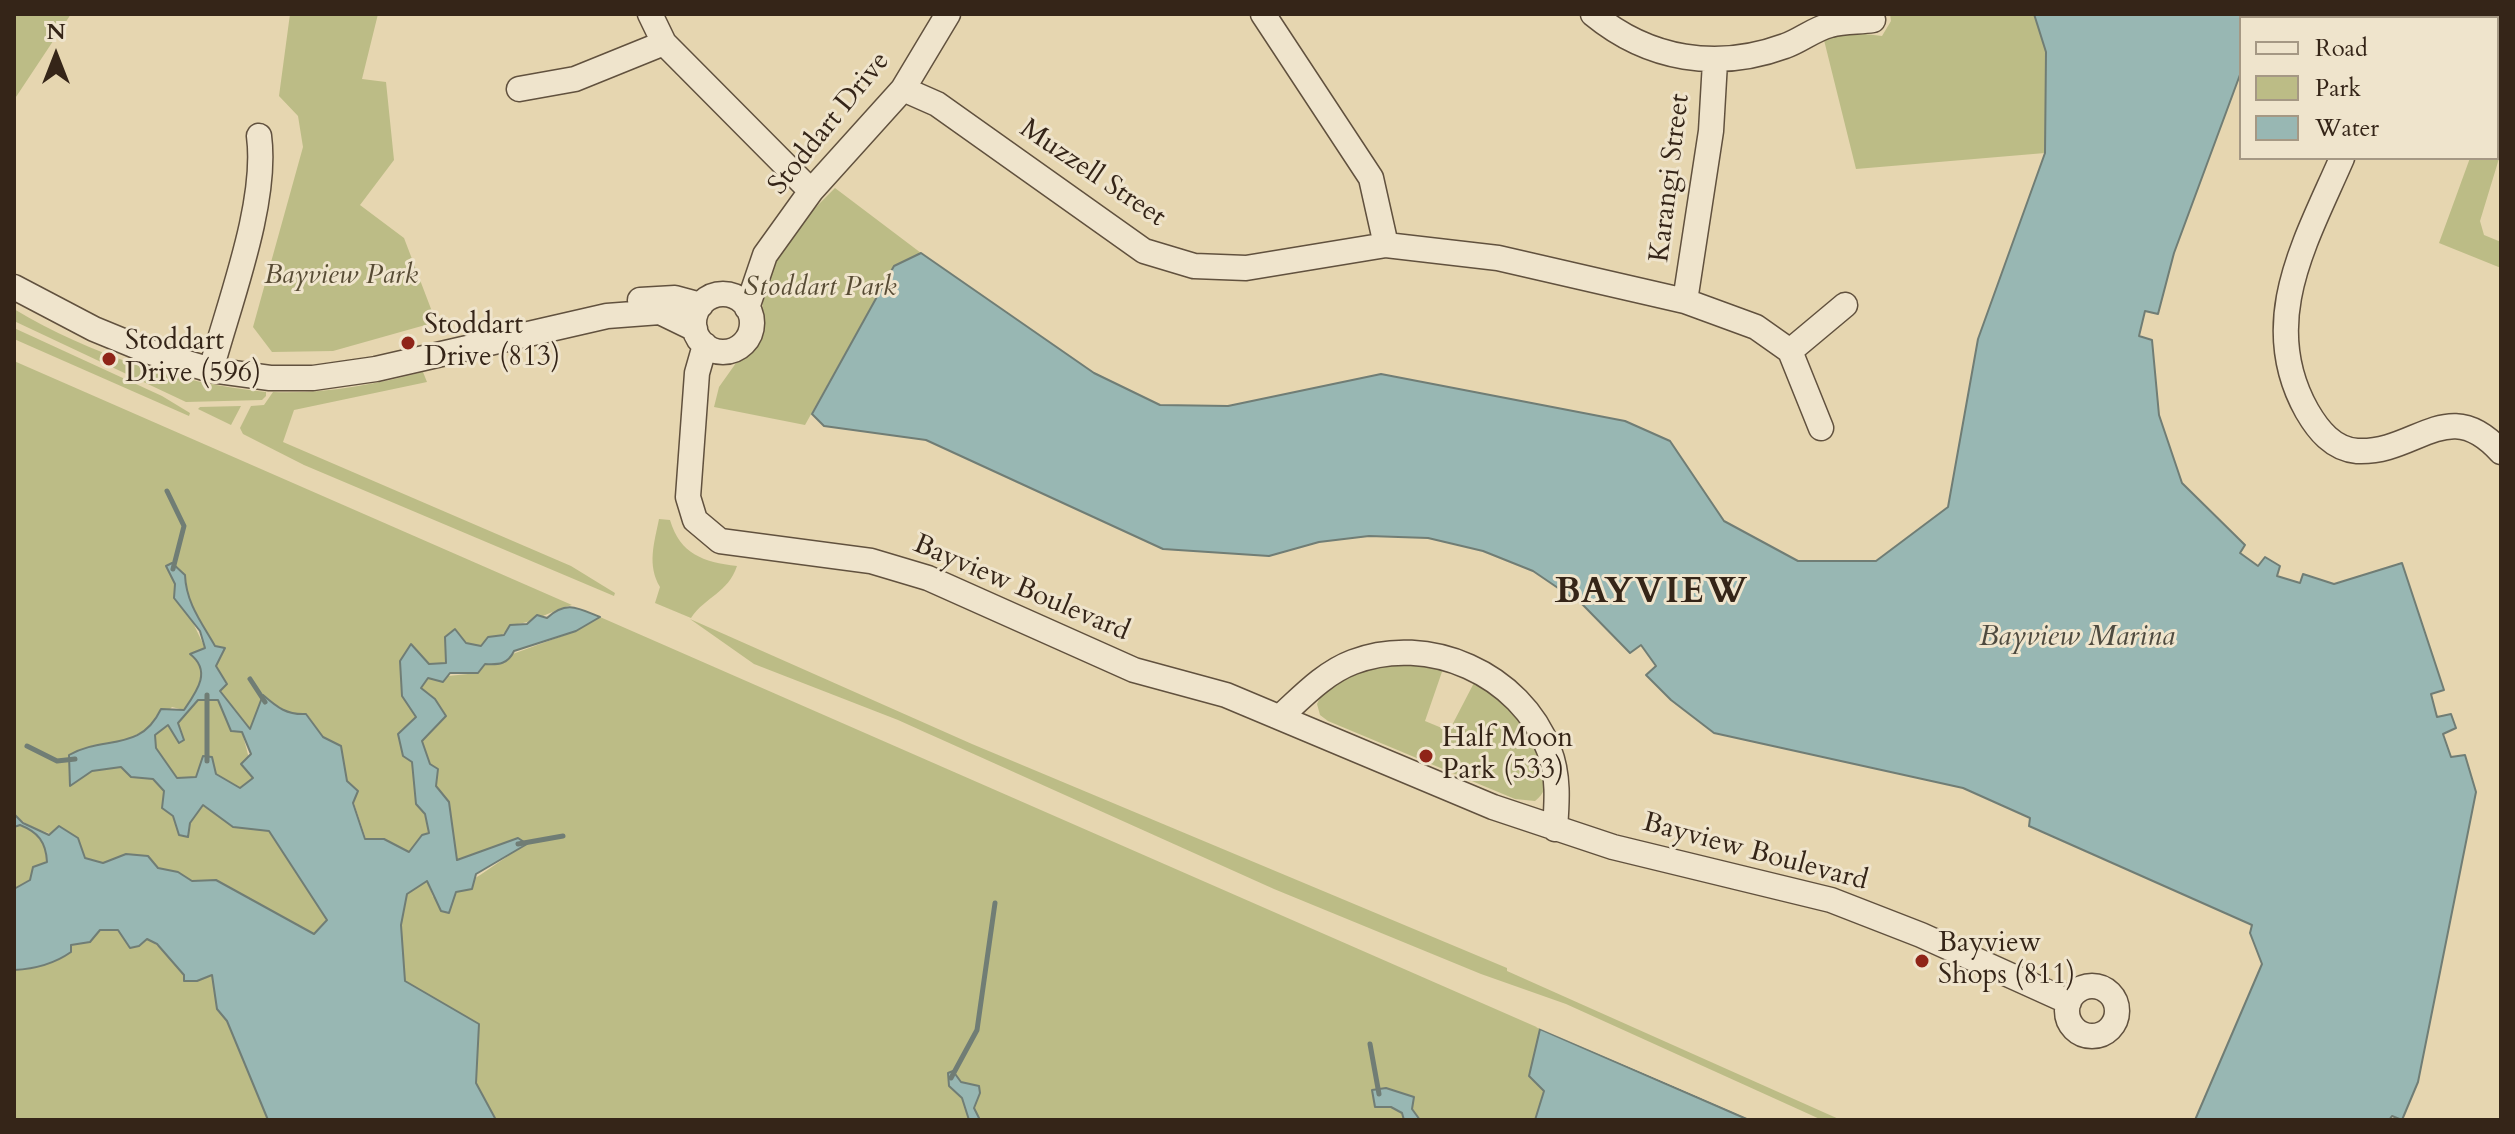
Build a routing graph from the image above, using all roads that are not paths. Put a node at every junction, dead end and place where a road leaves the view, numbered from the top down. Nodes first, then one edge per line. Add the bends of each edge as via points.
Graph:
1 (650, 14) edge
2 (948, 14) edge
3 (1263, 14) edge
4 (1593, 14) edge
5 (1873, 20) dead end
6 (664, 43) junction
7 (1715, 62) junction
8 (519, 89) dead end
9 (903, 89) junction
10 (259, 136) dead end
11 (2341, 160) edge
12 (811, 191) junction
13 (782, 231) junction
14 (1386, 245) junction
15 (14, 287) edge
16 (723, 294) junction
17 (1685, 301) junction
18 (701, 305) junction
19 (1845, 305) dead end
20 (747, 308) junction
21 (583, 322) junction
22 (709, 342) junction
23 (1790, 351) junction
24 (211, 370) junction
25 (1821, 428) dead end
26 (2501, 452) edge
27 (1280, 717) junction
28 (1555, 829) junction
29 (2069, 1002) dead end

1 - 6 street
2 - 9 street, Stoddart Drive
3 - 14 street via 1371,178
4 - 7 street via 1614,31 1661,53
5 - 7 street via 1829,25 1786,46
6 - 8 street via 575,79
6 - 12 street
7 - 17 street, Karangi Street via 1711,131
9 - 12 street, Stoddart Drive
9 - 14 street, Muzzell Street via 937,104 1144,251 1194,266 1246,268
10 - 24 street via 259,196
11 - 26 street via 2299,259 2287,303 2285,354 2300,399 2325,436 2345,449 2375,450 2459,425 2479,430
12 - 13 street, Stoddart Drive
13 - 16 street, Stoddart Drive
13 - 20 street, Stoddart Drive via 765,255
14 - 17 street, Muzzell Street via 1498,258
15 - 24 street via 94,329
16 - 18 street
16 - 20 street
17 - 23 street, Muzzell Street via 1756,327
18 - 21 street via 655,298 605,308
18 - 22 street
19 - 23 street
20 - 22 street via 751,330 746,340
21 - 22 street via 660,312
21 - 24 street via 343,375 270,378
22 - 27 street, Bayview Boulevard via 697,373 689,506 702,528 720,541 871,561 914,573 1134,670 1226,695
23 - 25 street
27 - 28 street, Bayview Boulevard
27 - 28 street via 1320,680 1366,658 1413,653 1460,662 1507,691 1543,737 1556,776
28 - 29 street, Bayview Boulevard via 1831,900

